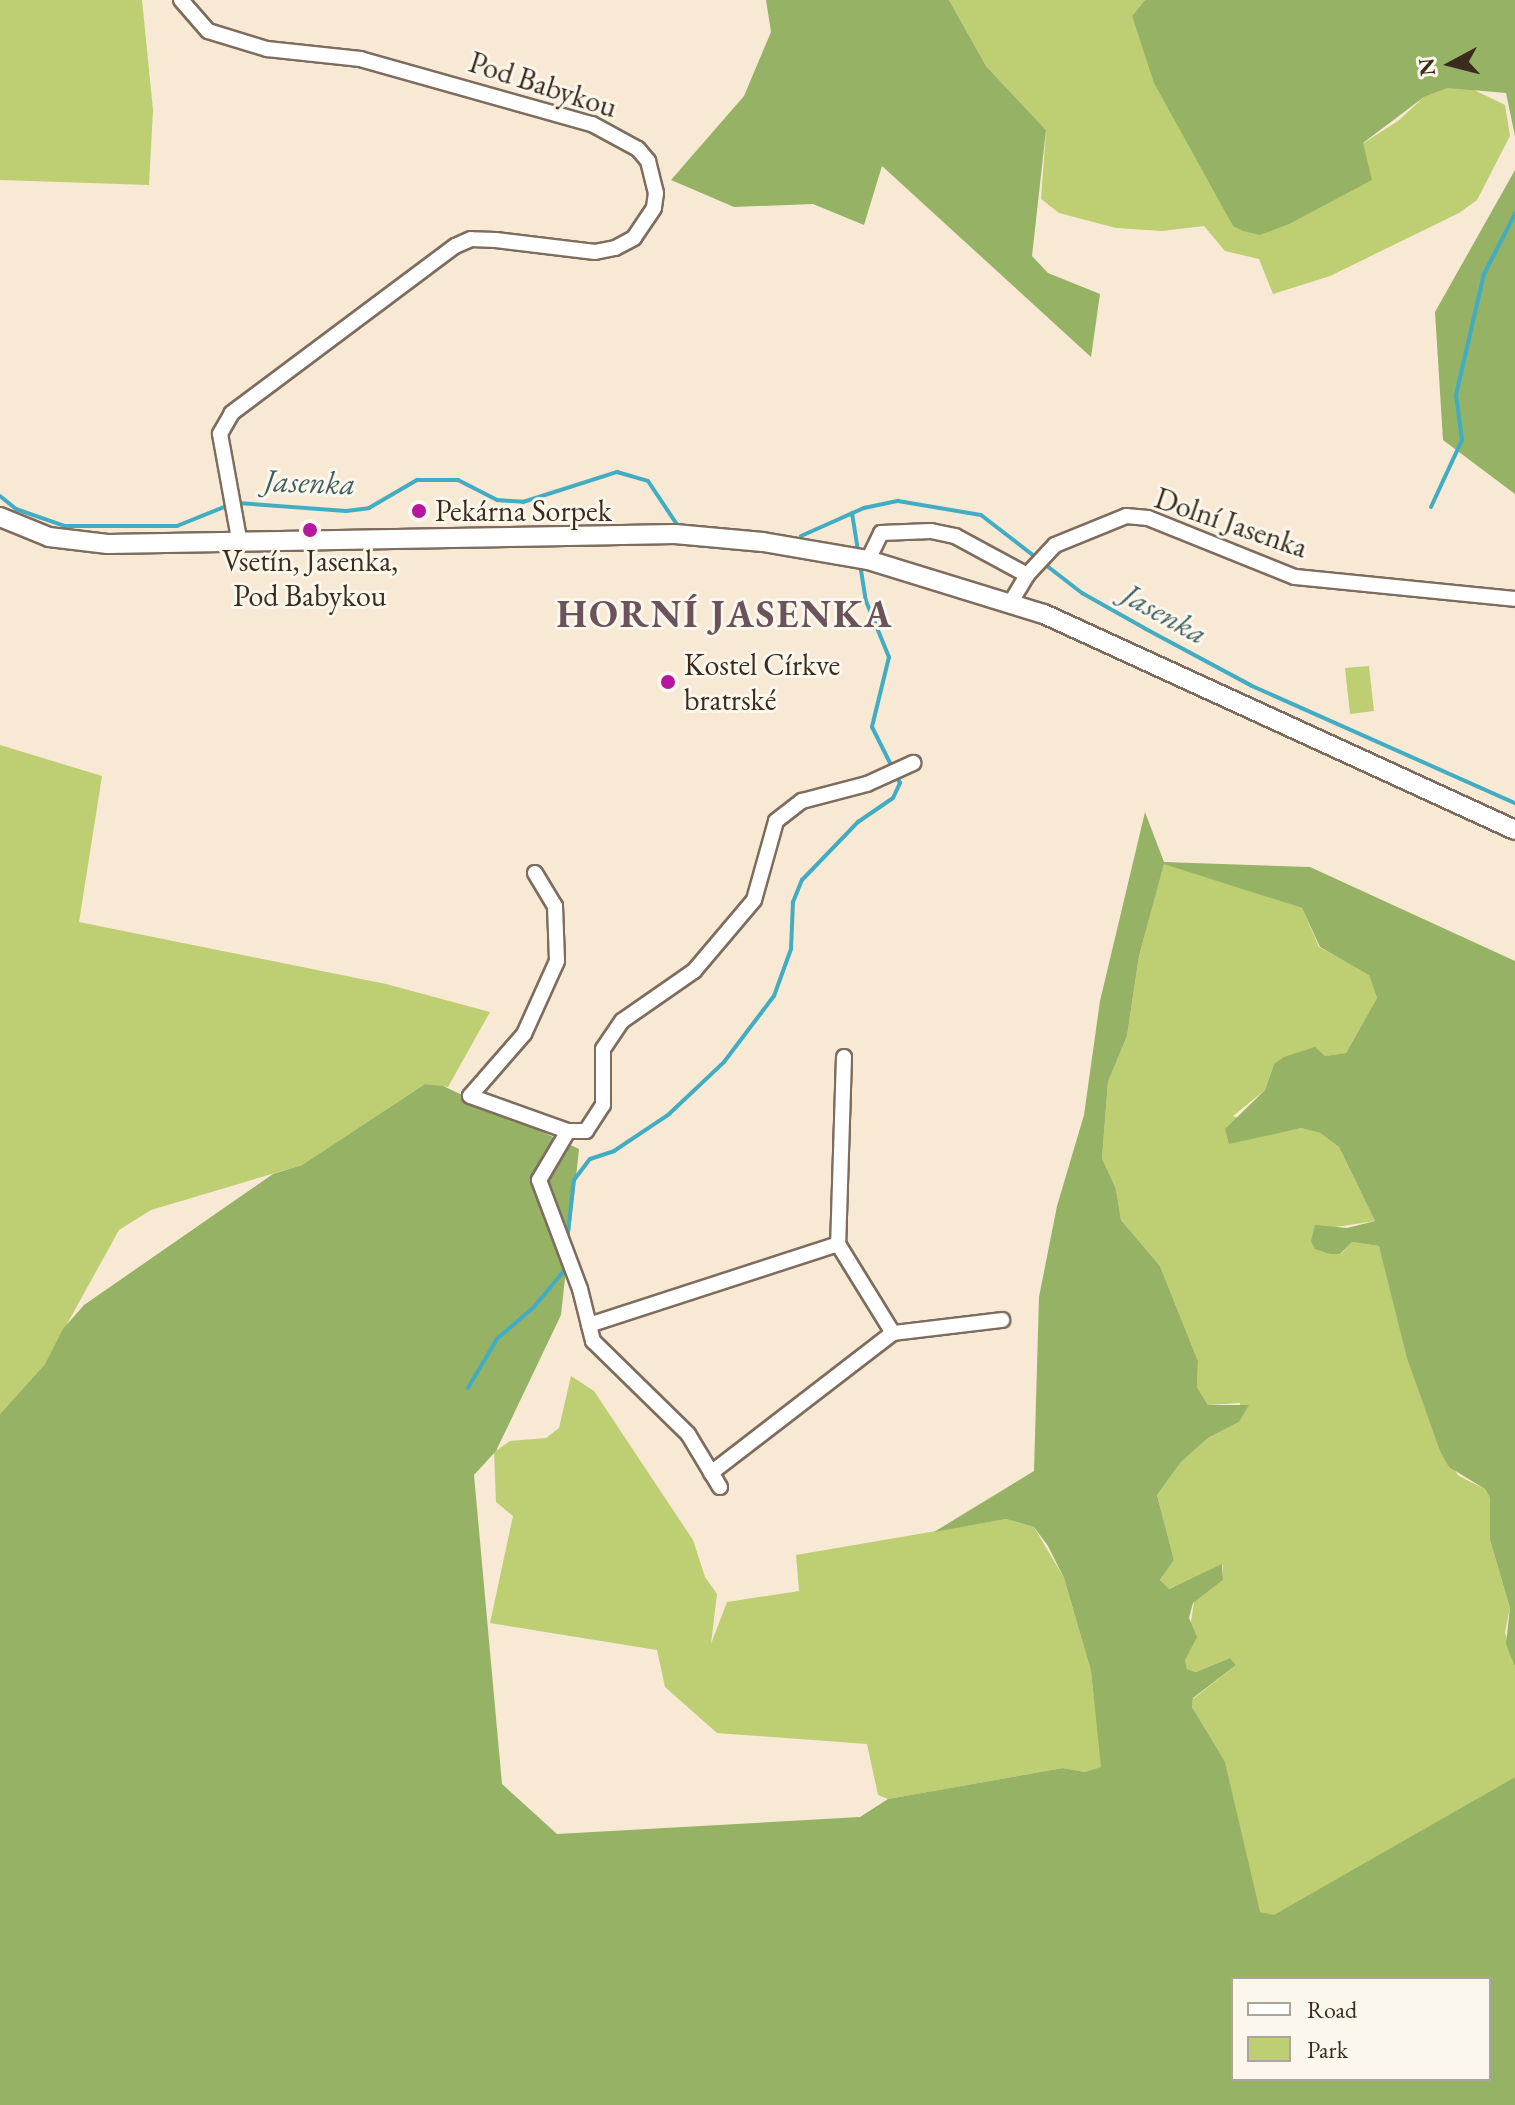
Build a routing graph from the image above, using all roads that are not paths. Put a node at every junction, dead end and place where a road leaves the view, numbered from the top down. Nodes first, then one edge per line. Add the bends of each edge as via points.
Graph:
1 (181, 0) edge
2 (0, 517) edge
3 (240, 544) junction
4 (861, 559) junction
5 (1027, 575) junction
6 (1515, 599) edge
7 (1011, 602) junction
8 (913, 763) dead end
9 (1515, 830) edge
10 (535, 873) dead end
11 (844, 1057) dead end
12 (568, 1131) junction
13 (838, 1244) junction
14 (1002, 1320) dead end
15 (589, 1325) junction
16 (893, 1333) junction
17 (711, 1473) junction
18 (720, 1487) dead end

1 - 3 street, Pod Babykou via 208,31 267,49 360,59 592,124 638,149 648,161 656,193 654,208 634,238 615,248 595,252 471,239 436,258 227,418 220,434
2 - 3 street via 33,532 88,543
3 - 4 street via 675,534
4 - 5 street via 881,533 931,531 955,536
4 - 7 street
5 - 6 street, Dolní Jasenka via 1049,551 1102,521 1137,517 1295,577
5 - 7 street, Dolní Jasenka
7 - 9 street
8 - 12 street via 867,784 802,801 776,821 754,900 694,971 622,1021 603,1049 603,1105 586,1131
10 - 12 street via 555,906 557,961 524,1034 470,1096
11 - 13 street
12 - 15 street via 539,1180
13 - 15 street
13 - 16 street
14 - 16 street
15 - 17 street via 593,1341 688,1434
16 - 17 street
17 - 18 street

